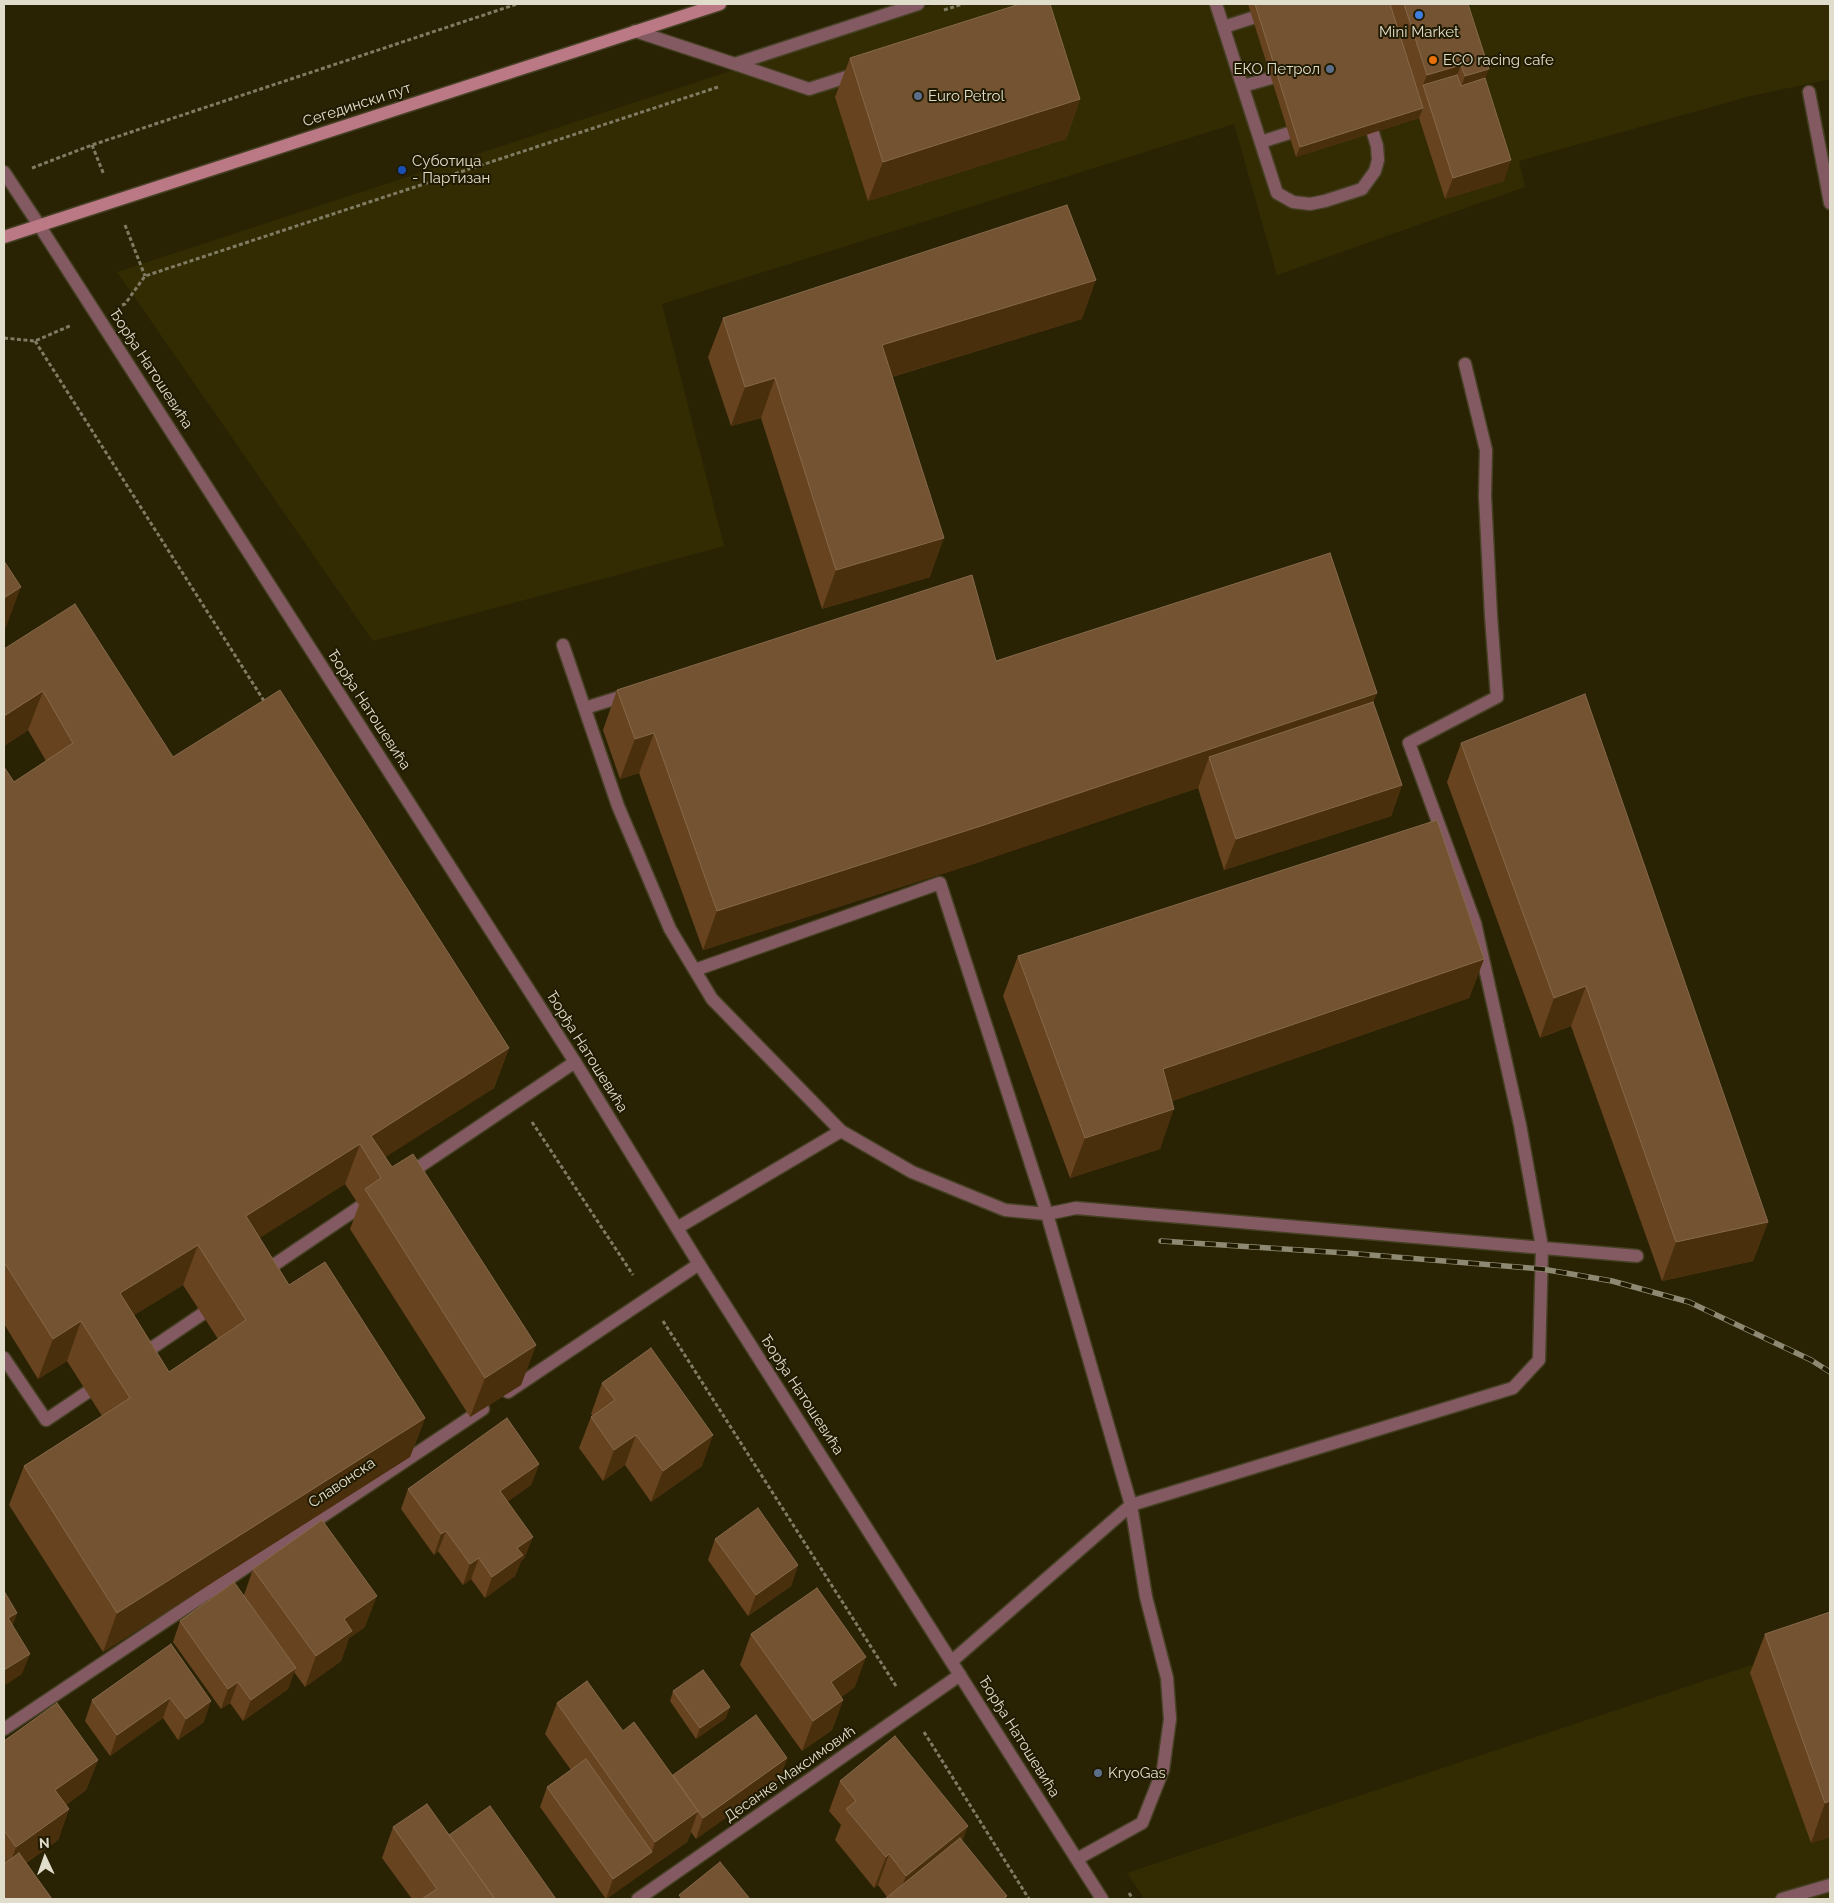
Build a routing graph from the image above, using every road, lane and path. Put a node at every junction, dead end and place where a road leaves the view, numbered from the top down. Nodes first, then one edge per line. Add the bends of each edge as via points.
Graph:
1 (516, 4) edge
2 (720, 4) edge
3 (918, 4) edge
4 (963, 4) edge
5 (1216, 4) edge
6 (936, 13) dead end
7 (1252, 18) dead end
8 (1224, 27) junction
9 (635, 31) junction
10 (735, 64) junction
11 (872, 68) edge
12 (761, 74) junction
13 (1271, 78) dead end
14 (1243, 86) junction
15 (1808, 92) dead end
16 (1289, 133) dead end
17 (1373, 133) edge
18 (1261, 142) junction
19 (6, 175) edge
20 (1828, 176) edge
21 (1830, 203) edge
22 (39, 225) junction
23 (4, 237) edge
24 (145, 276) dead end
25 (1465, 364) dead end
26 (564, 645) dead end
27 (641, 690) edge
28 (585, 708) junction
29 (695, 970) junction
30 (575, 1062) junction
31 (841, 1131) junction
32 (396, 1183) edge
33 (379, 1194) edge
34 (1047, 1214) junction
35 (677, 1228) junction
36 (1542, 1247) junction
37 (1637, 1256) dead end
38 (699, 1264) junction
39 (249, 1282) edge
40 (225, 1299) edge
41 (4, 1358) edge
42 (127, 1365) edge
43 (111, 1376) edge
44 (1131, 1504) junction
45 (952, 1661) junction
46 (960, 1675) junction
47 (4, 1729) edge
48 (1077, 1859) junction
49 (1830, 1885) edge
50 (638, 1899) edge
51 (1102, 1899) edge
52 (1782, 1899) edge

1 - 19 path
2 - 9 main road, Сегедински пут
3 - 10 street
4 - 6 path
5 - 8 street
7 - 8 street
8 - 14 street
9 - 10 street
9 - 22 main road, Сегедински пут
10 - 12 street
11 - 12 street via 809,89
12 - 24 path
13 - 14 street
14 - 18 street
15 - 20 street
16 - 18 street
17 - 18 street via 1378,160 1370,181 1362,189 1310,204 1293,202 1277,192
19 - 22 street, Ђорђа Натошевића
20 - 21 street
22 - 23 main road, Сегедински пут
22 - 30 street, Ђорђа Натошевића
25 - 36 street via 1486,450 1484,496 1497,697 1409,743 1475,923 1520,1126
26 - 28 street
27 - 28 street
28 - 29 street via 618,806 670,928
29 - 31 street via 712,999
29 - 34 street via 940,883
30 - 32 street
30 - 35 street, Ђорђа Натошевића
31 - 34 street via 912,1172 1005,1210
31 - 35 street
33 - 39 street
34 - 36 street via 1076,1208
34 - 44 street
35 - 38 street, Ђорђа Натошевића
36 - 37 street
36 - 44 street via 1539,1360 1513,1388
38 - 45 street, Ђорђа Натошевића
38 - 47 street, Славонска
40 - 42 street
41 - 43 street via 46,1420
44 - 45 street
44 - 48 street via 1146,1596 1167,1678 1170,1719 1163,1770 1142,1823
45 - 46 street, Ђорђа Натошевића
46 - 48 street, Ђорђа Натошевића
46 - 50 street, Десанке Максимовић
48 - 51 street, Ђорђа Натошевића
49 - 52 street

